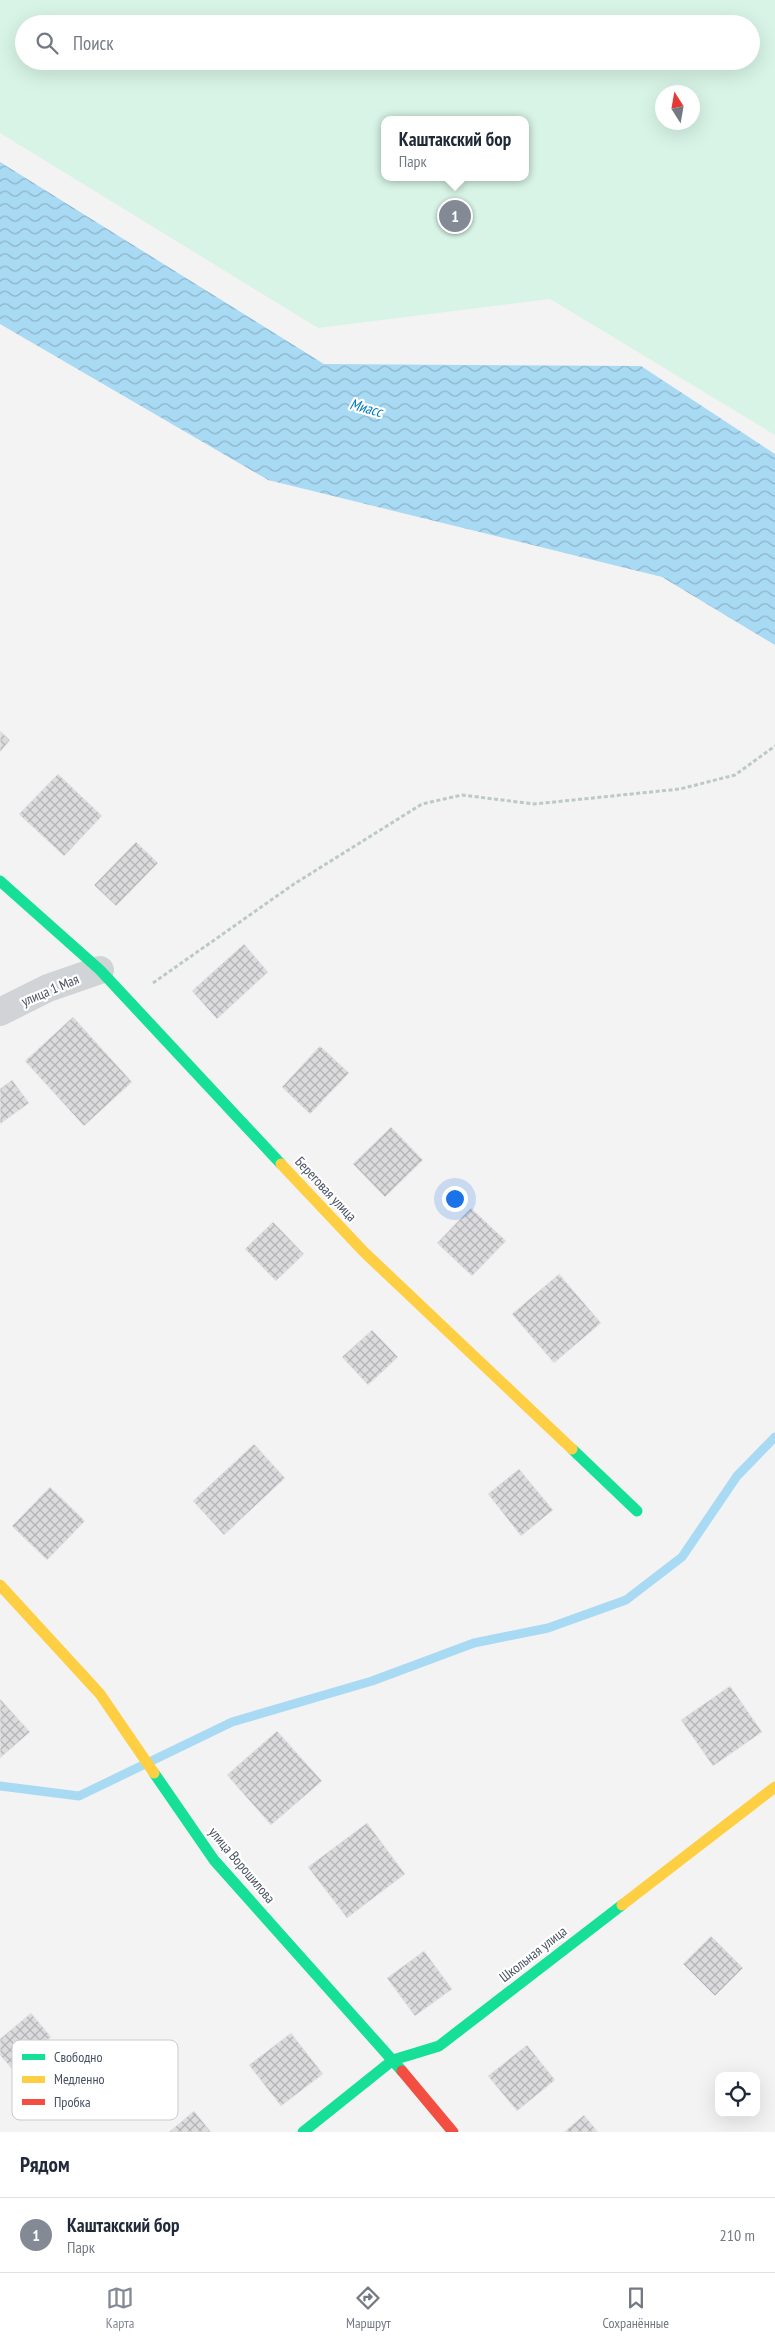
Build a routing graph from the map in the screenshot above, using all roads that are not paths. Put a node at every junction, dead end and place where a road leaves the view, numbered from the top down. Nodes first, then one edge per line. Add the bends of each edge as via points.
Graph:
1 (0, 881) edge
2 (100, 970) junction
3 (0, 1012) edge
4 (637, 1511) dead end
5 (0, 1585) edge
6 (775, 1788) edge
7 (393, 2060) junction
8 (303, 2132) edge
9 (453, 2132) edge

1 - 2 street, Береговая улица
2 - 3 street, улица 1 Мая via 48,988
2 - 4 street, Береговая улица via 364,1252
5 - 7 street, улица Ворошилова via 100,1694 214,1860
6 - 7 street, Школьная улица via 439,2046
7 - 8 street, Школьная улица
7 - 9 street, улица Ворошилова

